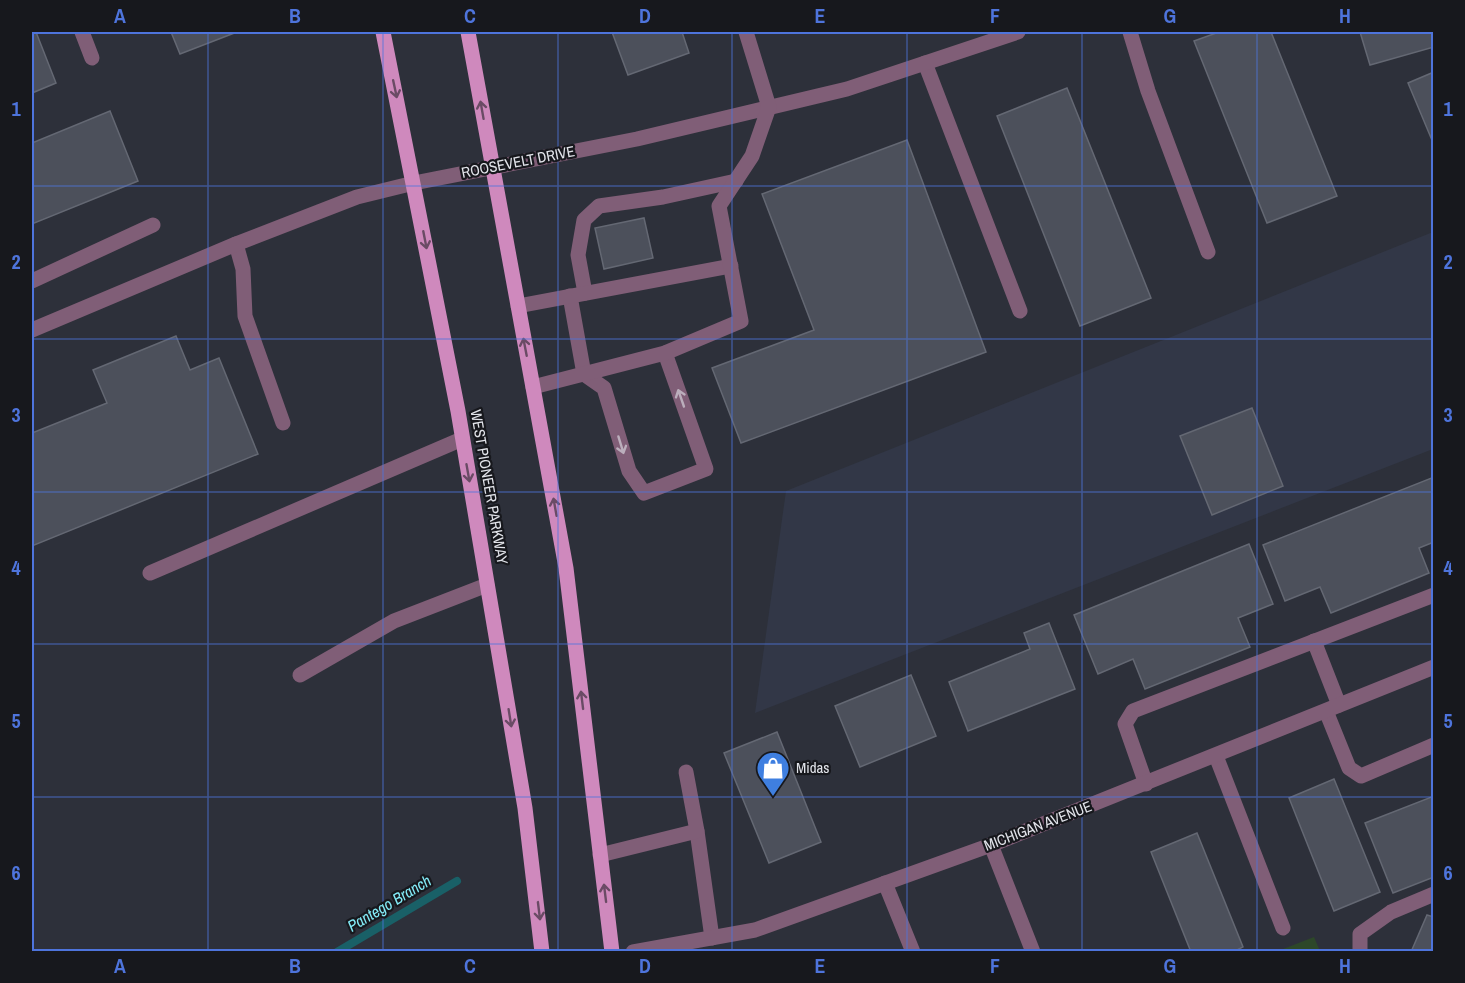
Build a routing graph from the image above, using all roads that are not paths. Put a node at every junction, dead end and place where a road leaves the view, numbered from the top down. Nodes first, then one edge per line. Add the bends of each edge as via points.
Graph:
1 (82, 32) edge
2 (383, 32) edge
3 (468, 32) edge
4 (746, 32) edge
5 (1018, 32) edge
6 (1130, 32) edge
7 (92, 58) dead end
8 (925, 63) junction
9 (769, 107) junction
10 (492, 167) junction
11 (736, 181) junction
12 (414, 183) junction
13 (153, 225) dead end
14 (236, 244) junction
15 (1208, 252) dead end
16 (731, 267) junction
17 (32, 280) edge
18 (577, 295) junction
19 (518, 306) junction
20 (1020, 311) dead end
21 (32, 330) edge
22 (665, 353) junction
23 (584, 374) junction
24 (533, 387) junction
25 (283, 423) dead end
26 (462, 439) junction
27 (150, 573) dead end
28 (488, 585) junction
29 (1434, 595) edge
30 (1314, 641) junction
31 (1434, 667) edge
32 (300, 675) dead end
33 (1333, 708) junction
34 (1434, 745) edge
35 (1216, 756) junction
36 (686, 772) dead end
37 (1146, 784) junction
38 (698, 831) junction
39 (991, 845) junction
40 (600, 855) junction
41 (885, 884) junction
42 (1434, 894) edge
43 (1283, 928) dead end
44 (712, 938) junction
45 (542, 951) edge
46 (612, 951) edge
47 (633, 951) edge
48 (913, 951) edge
49 (1033, 951) edge
50 (1360, 951) edge

1 - 7 street
2 -> 12 main road, WEST PIONEER PARKWAY
10 -> 3 main road
4 - 9 street
5 - 8 street, ROOSEVELT DRIVE
6 - 15 street
8 - 9 street, ROOSEVELT DRIVE via 848,88
8 - 20 street
9 - 10 street, ROOSEVELT DRIVE via 637,139
9 - 11 street via 752,156
10 - 12 street, ROOSEVELT DRIVE
10 - 19 main road
11 - 16 street via 719,206
11 - 18 street via 599,206 584,220
12 - 14 street, ROOSEVELT DRIVE via 357,197
12 -> 26 main road, WEST PIONEER PARKWAY
13 - 17 street
14 - 21 street, ROOSEVELT DRIVE
14 - 25 street via 243,269 246,316
16 - 18 street
16 - 22 street via 741,321
18 - 19 street
18 - 23 street
24 -> 19 main road
22 - 23 street
23 -> 22 street via 604,388 629,471 644,493 706,469
23 - 24 street
40 -> 24 main road via 566,568
26 - 27 street
26 -> 28 main road, WEST PIONEER PARKWAY
28 - 32 street via 394,621
28 -> 45 main road, WEST PIONEER PARKWAY via 525,808
29 - 30 street
30 - 33 street
30 - 37 street via 1133,711 1125,724
31 - 33 street, MICHIGAN AVENUE
33 - 34 street via 1349,768 1360,776
33 - 35 street, MICHIGAN AVENUE
35 - 37 street, MICHIGAN AVENUE
35 - 43 street
36 - 38 street
37 - 39 street, MICHIGAN AVENUE
38 - 40 street
38 - 44 street
39 - 41 street, MICHIGAN AVENUE
39 - 49 street
46 -> 40 main road
41 - 44 street, MICHIGAN AVENUE via 755,930
41 - 48 street
42 - 50 street via 1391,912 1360,934
44 - 47 street, MICHIGAN AVENUE

